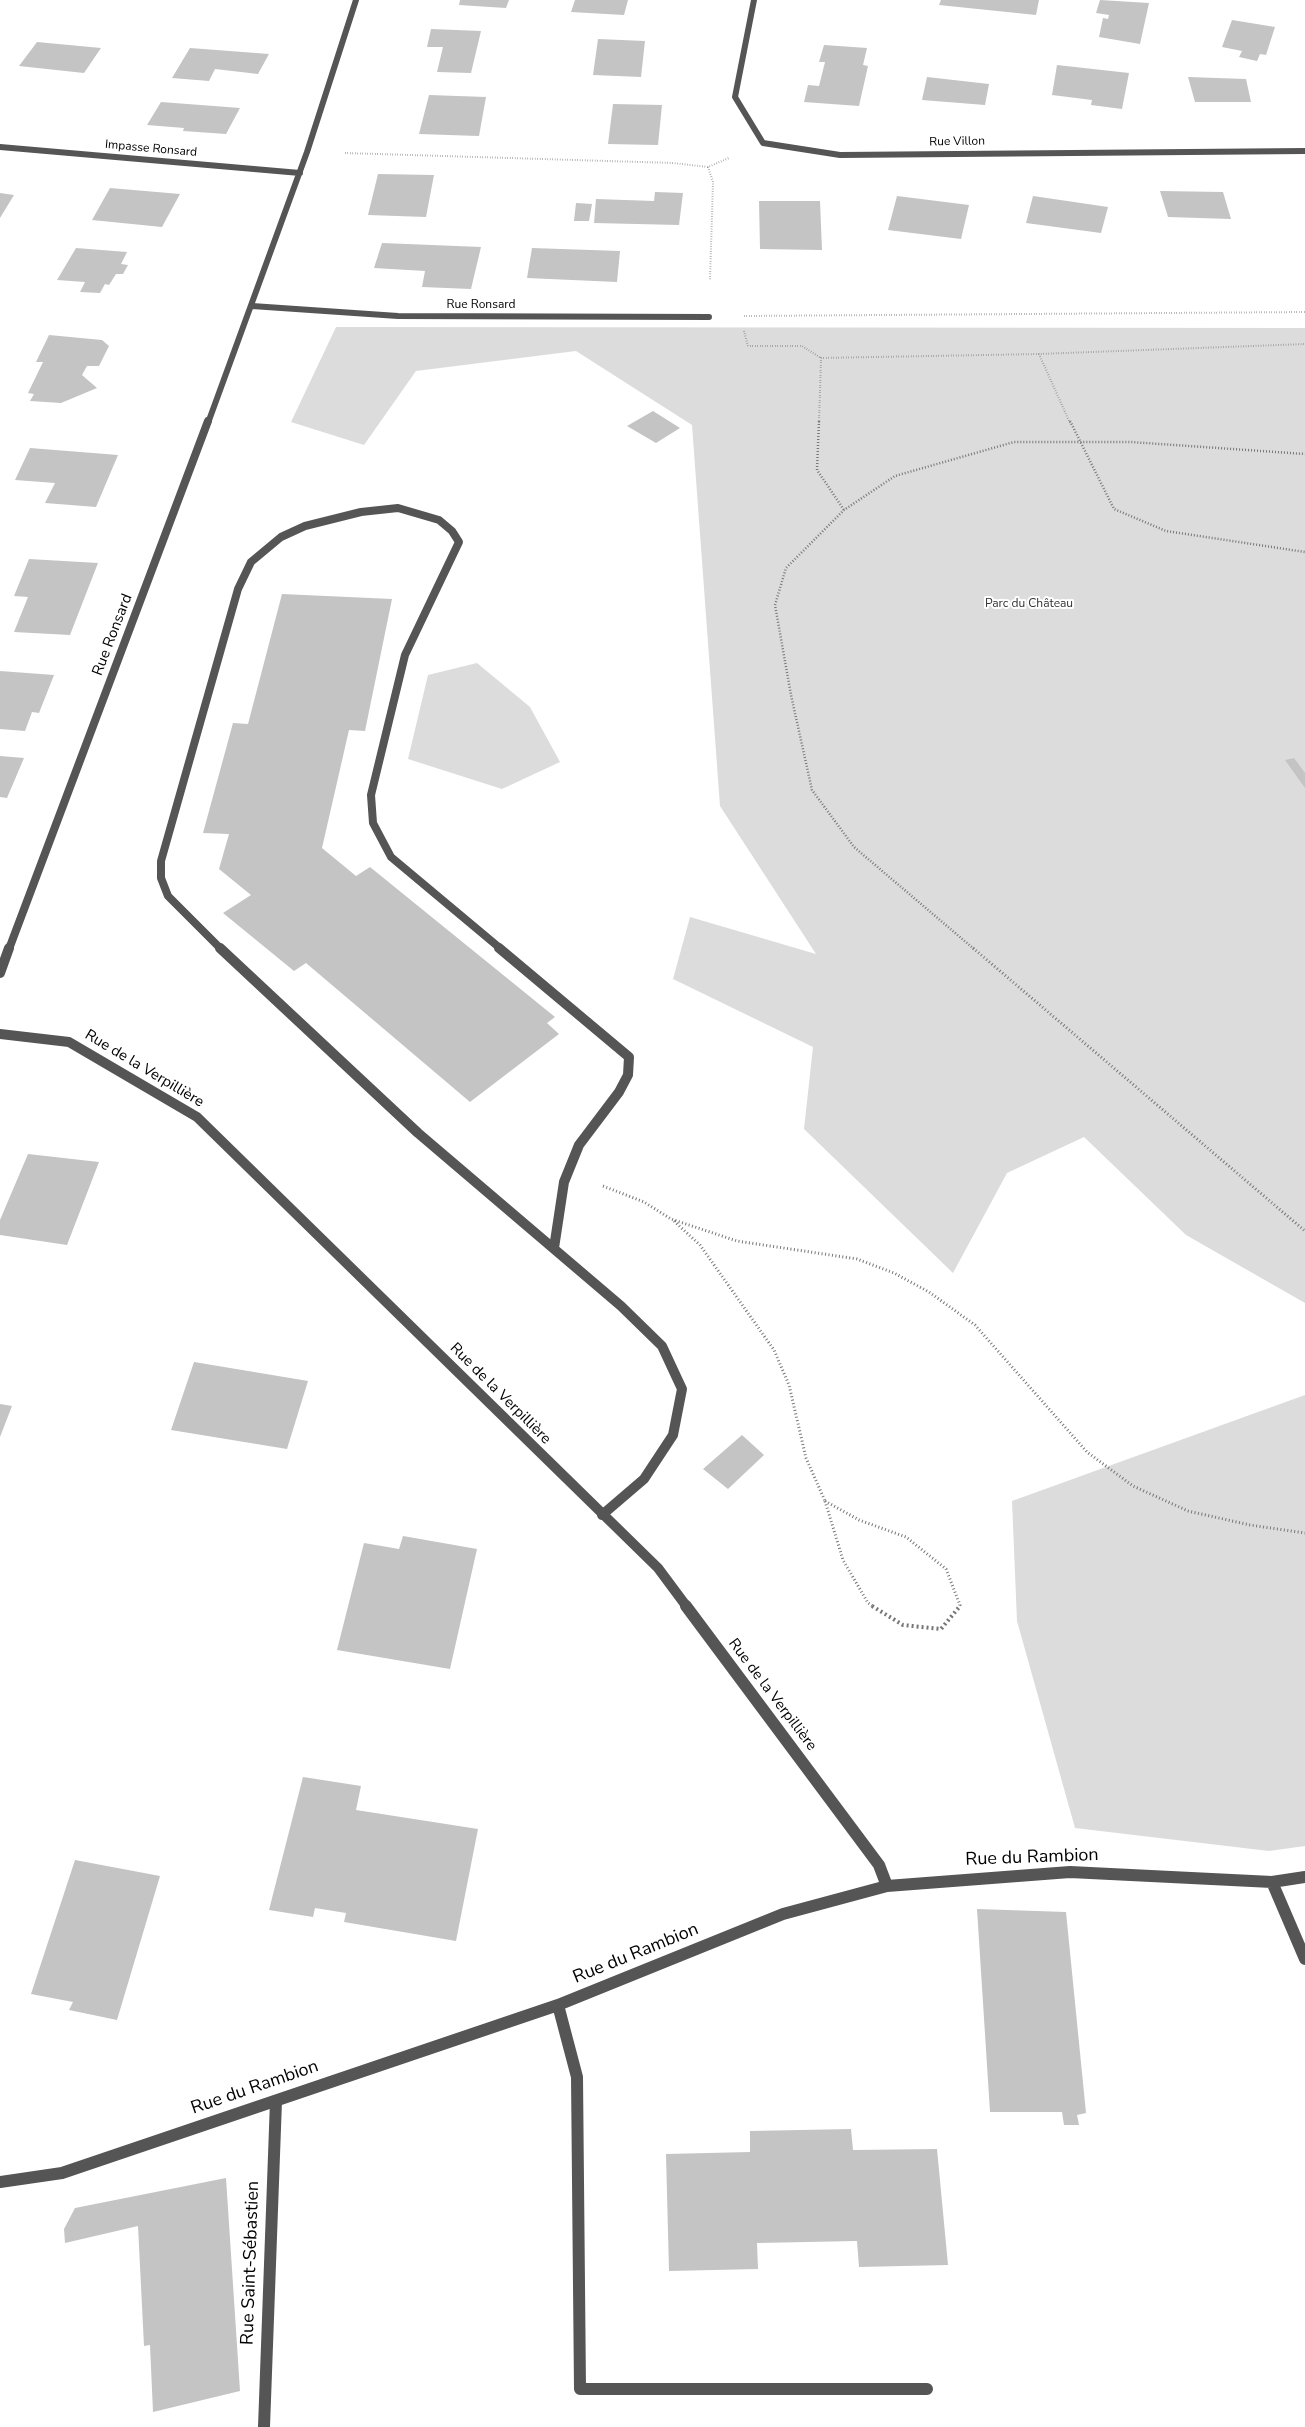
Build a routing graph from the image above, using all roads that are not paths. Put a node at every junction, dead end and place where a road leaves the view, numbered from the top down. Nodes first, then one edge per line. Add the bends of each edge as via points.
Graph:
1 (356, 0) edge
2 (754, 0) edge
3 (0, 147) edge
4 (1305, 151) edge
5 (300, 173) junction
6 (252, 306) junction
7 (709, 317) road end
8 (0, 973) edge
9 (0, 1034) edge
10 (554, 1248) junction
11 (602, 1515) junction
12 (1305, 1877) edge
13 (1272, 1882) junction
14 (887, 1886) junction
15 (1305, 1959) edge
16 (558, 2005) junction
17 (276, 2101) junction
18 (0, 2182) edge
19 (928, 2389) dead end
20 (264, 2427) edge

1 - 5 street, Rue Ronsard
2 - 4 street, Rue Villon via 735,97 763,143 840,155
3 - 5 street, Impasse Ronsard
5 - 6 street, Rue Ronsard
6 - 7 street, Rue Ronsard via 398,316
6 - 8 street, Rue Ronsard
9 - 11 street, Rue de la Verpillière via 70,1042 197,1117
10 - 10 street via 564,1182 580,1145 628,1075 629,1057 391,857 373,823 371,795 405,655 459,542 439,520 398,508 361,512 305,526 281,537 251,562 238,589 161,862 161,878 168,896 194,924 418,1133
10 - 11 street via 662,1346 682,1390 673,1435 644,1479
11 - 14 street, Rue de la Verpillière via 658,1568 879,1865
12 - 13 street, Rue du Rambion
13 - 14 street, Rue du Rambion via 1070,1872
13 - 15 street
14 - 16 street, Rue du Rambion via 783,1914
16 - 17 street, Rue du Rambion
16 - 19 street via 577,2077 580,2390
17 - 18 street, Rue du Rambion via 62,2173
17 - 20 street, Rue Saint-Sébastien

